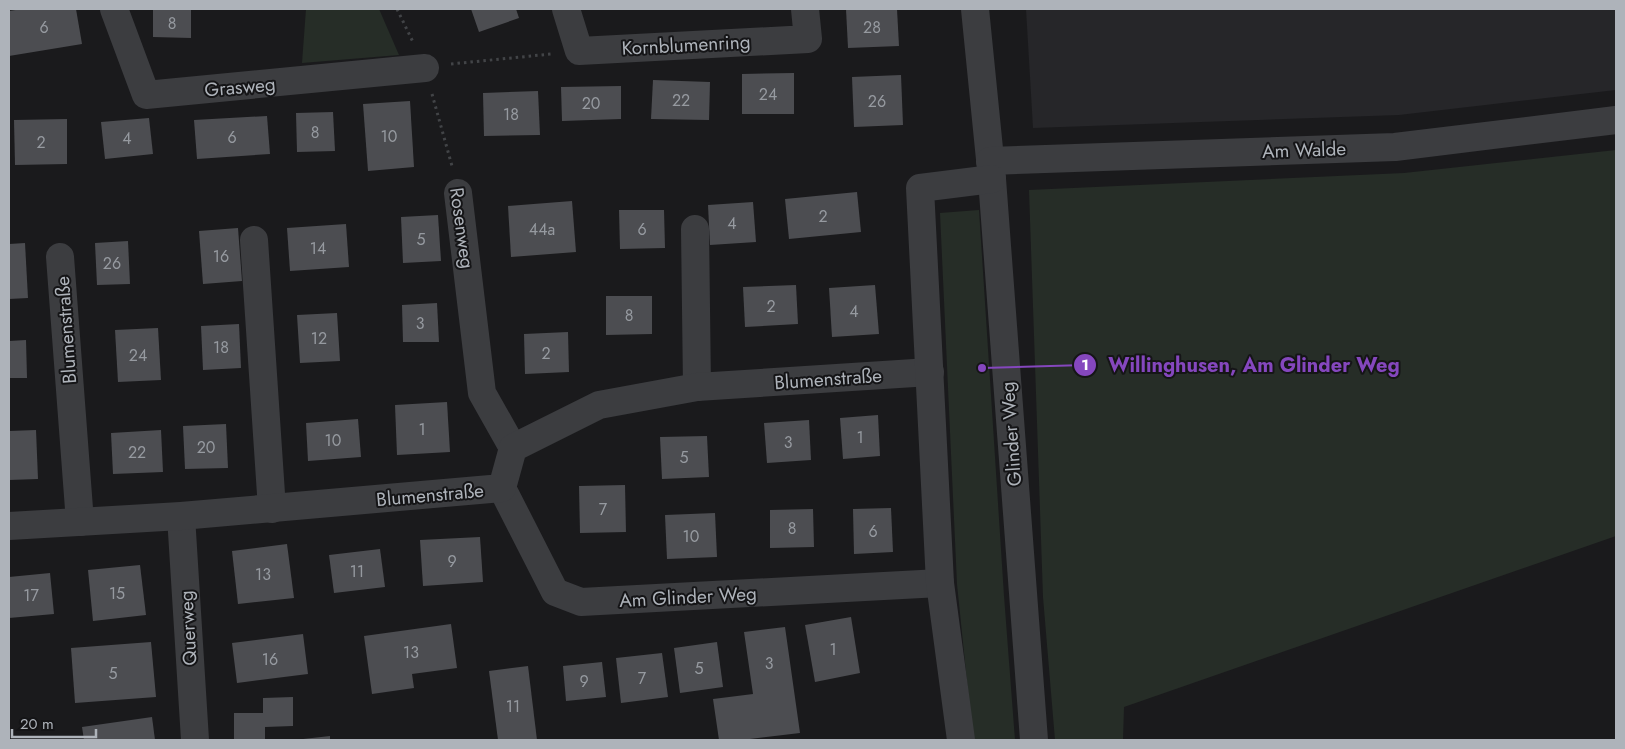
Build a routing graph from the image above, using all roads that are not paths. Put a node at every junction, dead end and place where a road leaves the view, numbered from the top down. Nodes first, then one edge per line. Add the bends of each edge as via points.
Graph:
1 (114, 9) edge
2 (566, 9) edge
3 (805, 9) edge
4 (975, 9) edge
5 (425, 68) road end
6 (1616, 120) edge
7 (991, 170) junction
8 (458, 193) road end
9 (695, 229) dead end
10 (254, 240) dead end
11 (60, 257) dead end
12 (930, 372) junction
13 (697, 387) junction
14 (513, 448) junction
15 (502, 488) junction
16 (272, 509) junction
17 (181, 516) junction
18 (80, 522) junction
19 (9, 526) edge
20 (940, 583) junction
21 (195, 740) edge
22 (961, 740) edge
23 (1034, 740) edge

1 - 5 street, Grasweg via 146,95
2 - 3 street, Kornblumenring via 579,51 808,39
4 - 7 street, Glinder Weg
6 - 7 street, Am Walde via 1395,147
7 - 12 street via 920,188
7 - 23 street, Glinder Weg
8 - 14 street, Rosenweg via 482,393
9 - 13 street
10 - 16 street
11 - 18 street, Blumenstraße
12 - 13 street, Blumenstraße
12 - 20 street
13 - 14 street, Blumenstraße via 599,405
14 - 15 street, Blumenstraße
15 - 16 street, Blumenstraße
15 - 20 street, Am Glinder Weg via 555,592 581,602
16 - 17 street, Blumenstraße
17 - 18 street, Blumenstraße
17 - 21 street, Querweg
18 - 19 street, Blumenstraße
20 - 22 street

